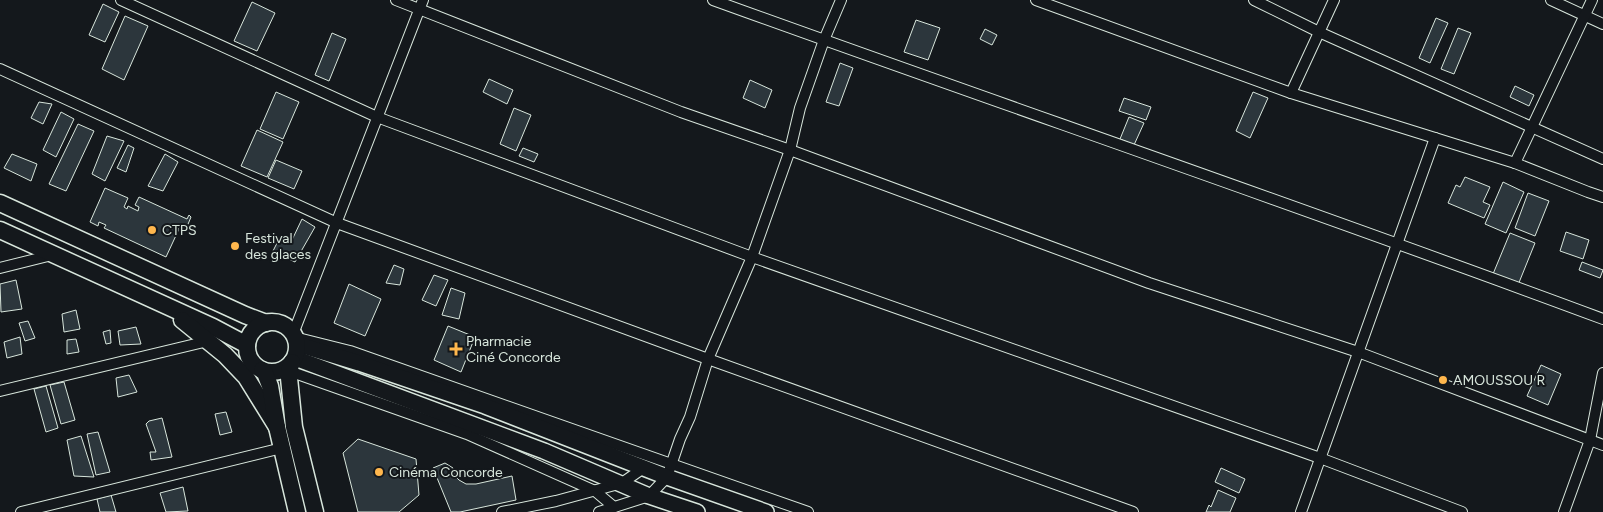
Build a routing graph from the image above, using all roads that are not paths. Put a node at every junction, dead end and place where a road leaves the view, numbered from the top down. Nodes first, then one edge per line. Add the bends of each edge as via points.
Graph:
1 (121, 0) edge
2 (396, 0) edge
3 (423, 0) edge
4 (713, 0) edge
5 (841, 0) edge
6 (1036, 0) edge
7 (1254, 0) edge
8 (1334, 0) edge
9 (1551, 0) edge
10 (1592, 0) edge
11 (419, 10) junction
12 (1584, 15) junction
13 (1603, 24) edge
14 (1319, 32) junction
15 (824, 40) junction
16 (0, 69) edge
17 (1291, 93) junction
18 (378, 117) junction
19 (1532, 127) junction
20 (1434, 138) junction
21 (790, 150) junction
22 (1603, 159) edge
23 (1515, 163) junction
24 (1603, 197) edge
25 (0, 203) edge
26 (337, 223) junction
27 (0, 230) edge
28 (1397, 242) junction
29 (53, 254) junction
30 (752, 257) junction
31 (0, 268) edge
32 (142, 295) junction
33 (1603, 319) edge
34 (266, 323) junction
35 (208, 341) junction
36 (247, 345) junction
37 (294, 351) junction
38 (1358, 352) junction
39 (708, 359) junction
40 (262, 370) junction
41 (1603, 373) edge
42 (0, 391) edge
43 (277, 427) junction
44 (1590, 440) junction
45 (1603, 445) edge
46 (282, 448) junction
47 (1320, 458) junction
48 (645, 467) junction
49 (670, 471) junction
50 (622, 483) junction
51 (594, 491) junction
52 (649, 496) junction
53 (667, 507) edge
54 (614, 508) junction
55 (21, 512) edge
56 (297, 512) edge
57 (315, 512) edge
58 (502, 512) edge
59 (599, 512) edge
60 (698, 512) edge
61 (766, 512) edge
62 (808, 512) edge
63 (1133, 512) edge
64 (1301, 512) edge
65 (1462, 512) edge
66 (1564, 512) edge

1 - 18 street
2 - 11 street
3 - 11 street
4 - 15 street
5 - 15 street
6 - 17 street
7 - 14 street
8 - 14 street
9 - 12 street
10 - 12 street
11 - 18 street
11 - 21 street via 681,112
12 - 13 street
12 - 19 street
14 - 17 street
14 - 19 street
15 - 21 street via 800,108
15 - 28 street
16 - 26 street
17 - 20 street
18 - 26 street
18 - 30 street
19 - 22 street
19 - 23 street
20 - 23 street
20 - 28 street
21 - 30 street
21 - 38 street via 1149,283
23 - 24 street
25 - 34 main road
26 - 37 street
26 - 39 street
27 - 29 main road
28 - 33 street
28 - 38 street
29 - 31 street
29 - 32 main road
30 - 39 street
30 - 47 street
32 - 35 main road via 168,310
32 - 36 main road
34 - 36 main road via 254,330
34 - 37 main road via 281,324
35 - 42 street
35 - 43 main road via 246,377
36 - 40 main road via 250,360
37 - 40 main road via 286,368 269,372
37 - 48 street via 360,363
37 - 49 street via 321,342 350,351
37 - 50 street
37 - 51 street
37 - 57 main road via 294,426
38 - 44 street
38 - 47 street
39 - 49 street
39 - 63 street
40 - 43 main road via 270,386
41 - 44 street
43 - 46 main road
44 - 45 street
44 - 66 street
46 - 55 street
46 - 56 main road
47 - 64 street
47 - 65 street
48 - 49 street
48 - 50 street
49 - 52 street
49 - 61 street
49 - 62 street
50 - 51 street
50 - 52 street
51 - 54 street
51 - 58 street
52 - 53 street
52 - 54 street
53 - 60 street
54 - 59 street

